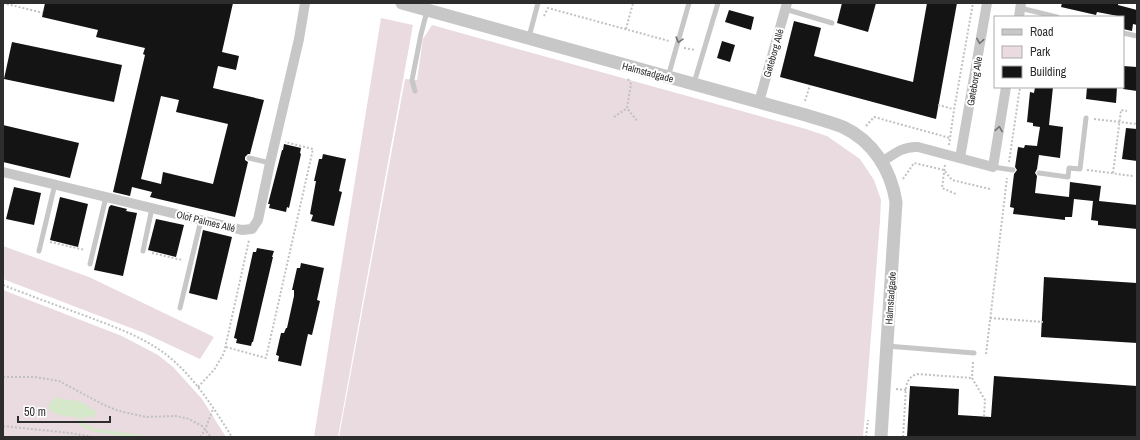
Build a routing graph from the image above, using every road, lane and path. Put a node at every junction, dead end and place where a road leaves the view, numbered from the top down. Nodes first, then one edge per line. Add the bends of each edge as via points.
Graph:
1 (3, 3) edge
2 (305, 3) edge
3 (402, 3) edge
4 (538, 3) edge
5 (633, 3) edge
6 (689, 3) edge
7 (718, 3) edge
8 (973, 3) edge
9 (987, 3) edge
10 (786, 6) edge
11 (1020, 9) edge
12 (427, 10) junction
13 (43, 13) dead end
14 (1052, 16) edge
15 (542, 20) dead end
16 (832, 23) dead end
17 (626, 29) junction
18 (1124, 33) edge
19 (1137, 36) edge
20 (528, 38) junction
21 (677, 44) junction
22 (703, 52) junction
23 (630, 67) junction
24 (668, 77) junction
25 (694, 84) junction
26 (810, 85) dead end
27 (1006, 88) edge
28 (1020, 88) edge
29 (415, 91) dead end
30 (759, 102) junction
31 (938, 106) dead end
32 (627, 108) junction
33 (954, 110) junction
34 (1127, 111) dead end
35 (968, 112) junction
36 (802, 114) junction
37 (614, 117) dead end
38 (1086, 118) joint
39 (638, 122) dead end
40 (1119, 122) junction
41 (1137, 124) edge
42 (858, 136) junction
43 (950, 138) junction
44 (275, 140) junction
45 (947, 155) junction
46 (249, 158) dead end
47 (960, 158) junction
48 (882, 162) junction
49 (270, 163) junction
50 (993, 167) junction
51 (1080, 169) junction
52 (944, 170) junction
53 (1010, 170) junction
54 (3, 172) edge
55 (1039, 173) dead end
56 (1113, 174) junction
57 (1134, 176) dead end
58 (903, 180) dead end
59 (55, 184) junction
60 (990, 190) dead end
61 (956, 194) dead end
62 (106, 197) junction
63 (152, 208) junction
64 (201, 220) junction
65 (252, 229) junction
66 (41, 240) junction
67 (39, 251) dead end
68 (93, 251) junction
69 (143, 251) joint
70 (191, 262) junction
71 (90, 264) dead end
72 (3, 285) edge
73 (180, 308) dead end
74 (990, 318) junction
75 (1044, 322) dead end
76 (887, 346) junction
77 (226, 347) junction
78 (974, 352) joint
79 (986, 354) dead end
80 (3, 377) edge
81 (972, 378) junction
82 (198, 387) junction
83 (896, 390) dead end
84 (906, 390) junction
85 (213, 409) junction
86 (984, 417) dead end
87 (3, 426) edge
88 (205, 430) junction
89 (867, 432) dead end
90 (3, 433) edge
91 (230, 436) edge
92 (4, 437) edge
93 (93, 437) edge
94 (200, 437) edge
95 (211, 437) edge
96 (866, 437) edge
97 (881, 437) edge
98 (903, 437) edge

1 - 13 path
2 - 44 street
3 - 12 street, Halmstadgade
4 - 20 lane
5 - 17 path
6 -> 21 lane
7 - 22 lane
8 - 33 path
9 -> 35 street, Gøteborg Alle
10 - 16 lane
10 - 30 street, Gøteborg Allé
11 - 14 lane
12 - 20 street, Halmstadgade
12 - 29 lane via 412,80
15 - 17 path via 548,8
17 - 21 path
18 - 19 lane
20 - 23 street, Halmstadgade
21 - 22 path
21 - 24 lane
22 - 25 lane
23 - 24 street, Halmstadgade
23 - 32 path via 627,77 631,84
24 - 25 street, Halmstadgade
25 - 30 street, Halmstadgade
26 - 36 path
50 -> 27 street
28 - 53 path
30 - 36 street, Halmstadgade
31 - 33 path
32 - 37 path
32 - 39 path
33 - 35 path
33 - 43 path
34 - 40 path via 1121,110
35 - 47 street, Gøteborg Alle
36 - 42 street, Halmstadgade
38 - 40 path
38 - 51 lane
40 - 41 path
40 - 56 path
42 - 43 path via 874,117
42 - 48 street, Halmstadgade
43 - 45 path
44 - 49 street
44 - 77 path via 313,148 266,358
45 - 47 street
45 - 48 street via 911,146 903,148
45 - 52 path
46 - 49 lane
47 - 50 street
48 - 76 street, Halmstadgade via 891,180 896,202
49 - 65 street via 258,220
50 - 53 lane
51 - 55 lane via 1070,168 1068,177
51 - 56 path
52 - 58 path via 914,163
52 - 60 path via 952,180
52 - 61 path via 942,188
53 - 74 path
54 - 59 street, Olof Palmes Allé
56 - 57 path
59 - 62 street, Olof Palmes Allé
59 - 66 lane
62 - 63 street, Olof Palmes Allé
62 - 68 lane
63 - 64 street, Olof Palmes Allé
63 - 69 lane
64 - 65 street, Olof Palmes Allé via 242,230
64 - 70 lane
65 - 77 path
66 - 67 lane
66 - 68 path
68 - 71 lane
69 - 70 path
70 - 73 lane
72 - 82 path via 140,339 174,362
74 - 75 path
74 - 79 path
76 - 78 lane
76 - 97 street, Halmstadgade
77 - 82 path via 220,362
78 - 81 path
80 - 88 path via 35,377 59,381 119,411 146,417 176,416 189,419
81 - 84 path via 914,374 908,380
81 - 86 path via 985,400
82 - 85 path
83 - 84 path
84 - 98 path
85 - 88 path
85 - 91 path
87 - 93 path
88 - 94 path
88 - 95 path
89 - 96 path
90 - 92 path

